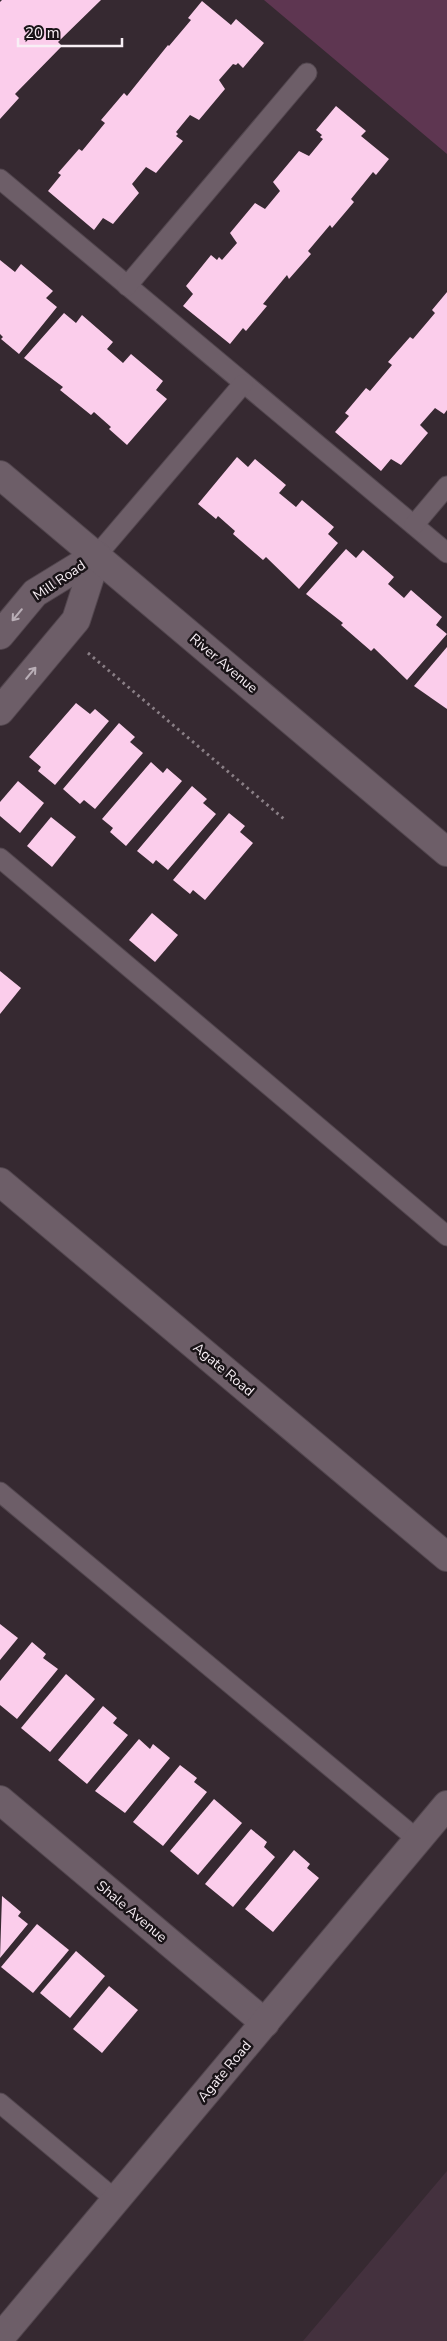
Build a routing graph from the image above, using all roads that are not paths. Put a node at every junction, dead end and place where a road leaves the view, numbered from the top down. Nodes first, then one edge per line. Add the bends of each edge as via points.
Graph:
1 (307, 73) dead end
2 (0, 179) edge
3 (127, 286) junction
4 (243, 384) junction
5 (0, 474) edge
6 (447, 486) edge
7 (414, 525) junction
8 (447, 554) edge
9 (97, 556) junction
10 (0, 635) edge
11 (0, 711) edge
12 (447, 852) edge
13 (0, 858) edge
14 (0, 1182) edge
15 (447, 1236) edge
16 (0, 1492) edge
17 (447, 1557) edge
18 (0, 1800) edge
19 (447, 1805) edge
20 (418, 1840) junction
21 (265, 2023) junction
22 (0, 2103) edge
23 (116, 2200) junction
24 (0, 2338) edge

1 - 3 lane
2 - 3 lane
3 - 4 lane
4 - 7 lane
4 - 9 lane
5 - 9 street, River Avenue
6 - 7 lane
7 - 8 lane
9 -> 10 street, Mill Road via 35,593
11 -> 9 street, Mill Road via 76,620
9 - 12 street, River Avenue
13 - 15 lane
14 - 17 street, Agate Road
16 - 20 lane
18 - 21 street, Shale Avenue
19 - 20 street, Agate Road
20 - 21 street, Agate Road
21 - 23 street, Agate Road
22 - 23 lane
23 - 24 street, Agate Road

